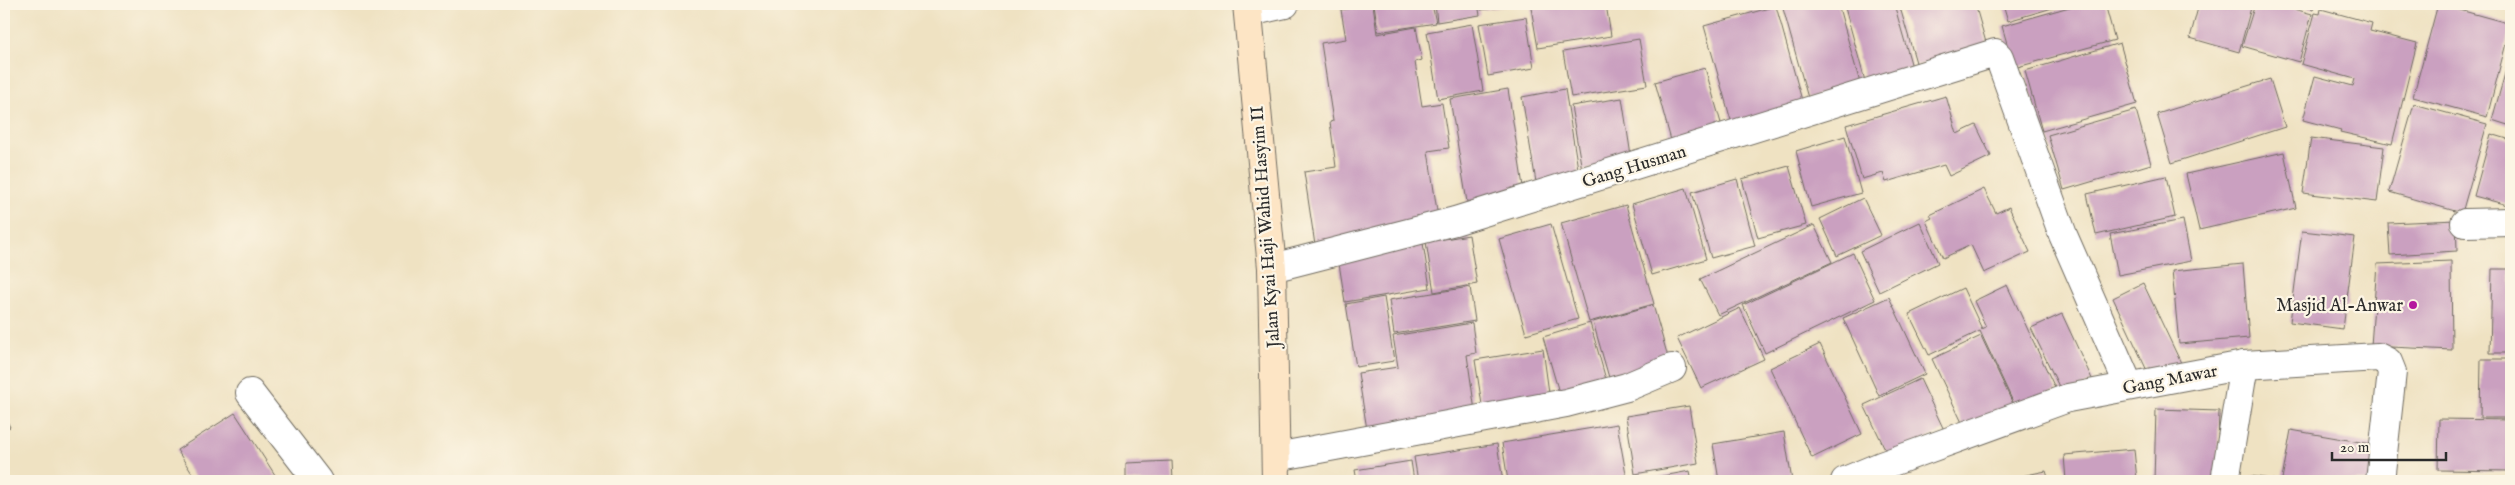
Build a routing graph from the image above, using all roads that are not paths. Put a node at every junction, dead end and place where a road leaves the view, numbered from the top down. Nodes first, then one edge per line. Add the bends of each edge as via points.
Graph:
1 (1285, 4) edge
2 (1248, 8) edge
3 (2511, 222) edge
4 (2465, 223) dead end
5 (1272, 268) junction
6 (2244, 365) junction
7 (1672, 368) dead end
8 (2129, 386) junction
9 (250, 393) dead end
10 (1276, 469) edge
11 (1883, 473) edge
12 (318, 481) edge
13 (1845, 481) edge
14 (2225, 481) edge
15 (2380, 481) edge

1 - 2 street
2 - 5 street, Jalan Kyai Haji Wahid Hasyim II
3 - 4 street
5 - 8 street, Gang Husman via 1456,221 1994,54 2000,57 2063,235
5 - 10 street, Jalan Kyai Haji Wahid Hasyim II
6 - 8 street, Gang Mawar
6 - 14 street
6 - 15 street, Gang Mawar via 2378,358 2388,362 2392,372
7 - 10 street via 1626,387 1566,403
8 - 11 street, Gang Mawar via 2068,398
9 - 12 street
11 - 13 street, Gang Mawar

